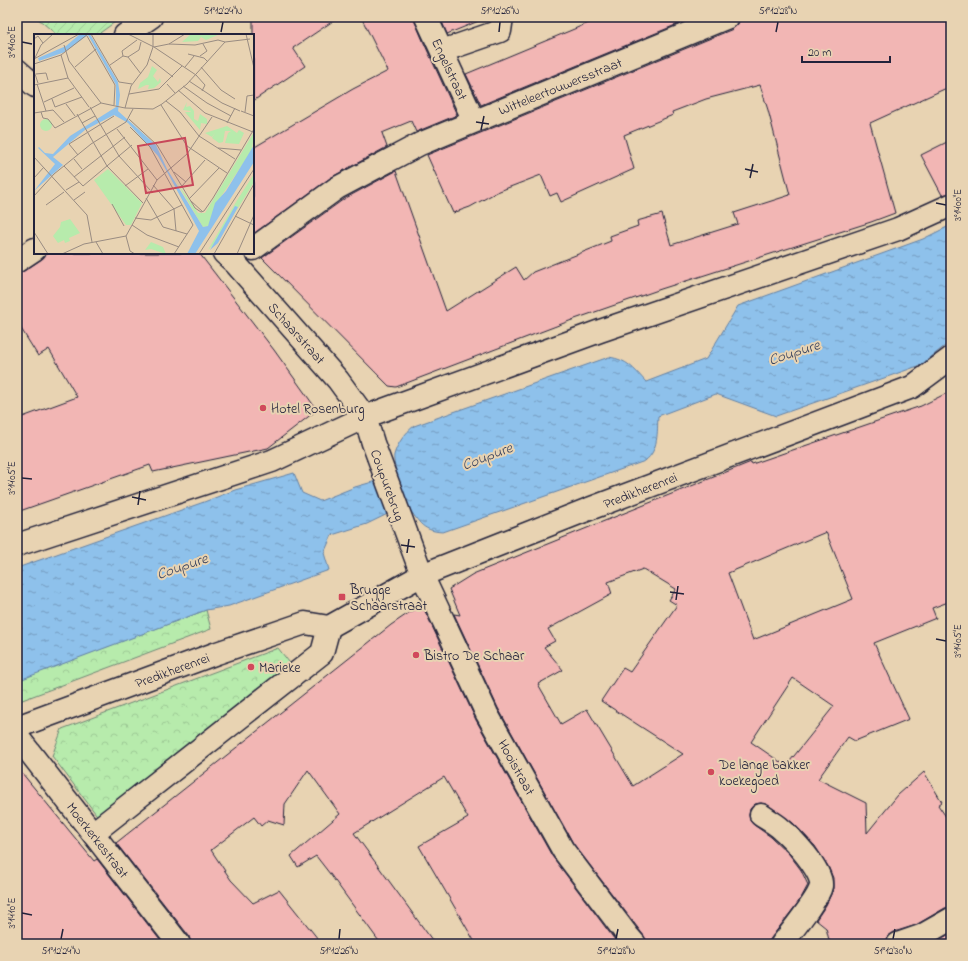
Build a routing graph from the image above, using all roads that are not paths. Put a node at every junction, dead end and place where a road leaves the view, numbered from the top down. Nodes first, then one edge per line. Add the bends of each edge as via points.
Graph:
1 (151, 17) edge
2 (426, 17) edge
3 (502, 17) edge
4 (728, 17) edge
5 (126, 34) edge
6 (442, 51) junction
7 (17, 70) edge
8 (34, 85) edge
9 (474, 121) junction
10 (951, 205) edge
11 (254, 248) edge
12 (34, 250) edge
13 (235, 256) edge
14 (17, 261) edge
15 (951, 358) edge
16 (365, 417) junction
17 (17, 545) edge
18 (422, 576) junction
19 (329, 627) junction
20 (17, 727) edge
21 (17, 736) edge
22 (761, 815) dead end
23 (93, 833) junction
24 (951, 919) edge
25 (179, 944) edge
26 (635, 944) edge
27 (782, 944) edge
28 (898, 944) edge

1 - 5 street
2 - 6 street, Engelstraat
3 - 6 street via 500,31
4 - 9 street, Witteleertouwersstraat
6 - 9 street, Engelstraat
7 - 8 street
9 - 11 street, Witteleertouwersstraat via 420,144 337,188
10 - 16 street via 898,229 600,331
12 - 14 street
13 - 16 street, Schaarstraat via 338,380
15 - 18 street, Predikherenrei via 912,387 589,509
16 - 17 street via 272,461
16 - 18 street, Coupurebrug
18 - 19 street, Predikherenrei
18 - 26 street, Hooistraat via 487,714 564,850
19 - 20 street, Predikherenrei via 305,623 210,655
19 - 23 street via 322,654
21 - 23 street, Moerkerkestraat
22 - 27 street via 779,827 809,858 818,872 821,886 812,903
23 - 25 street, Moerkerkestraat
24 - 28 street via 921,936

